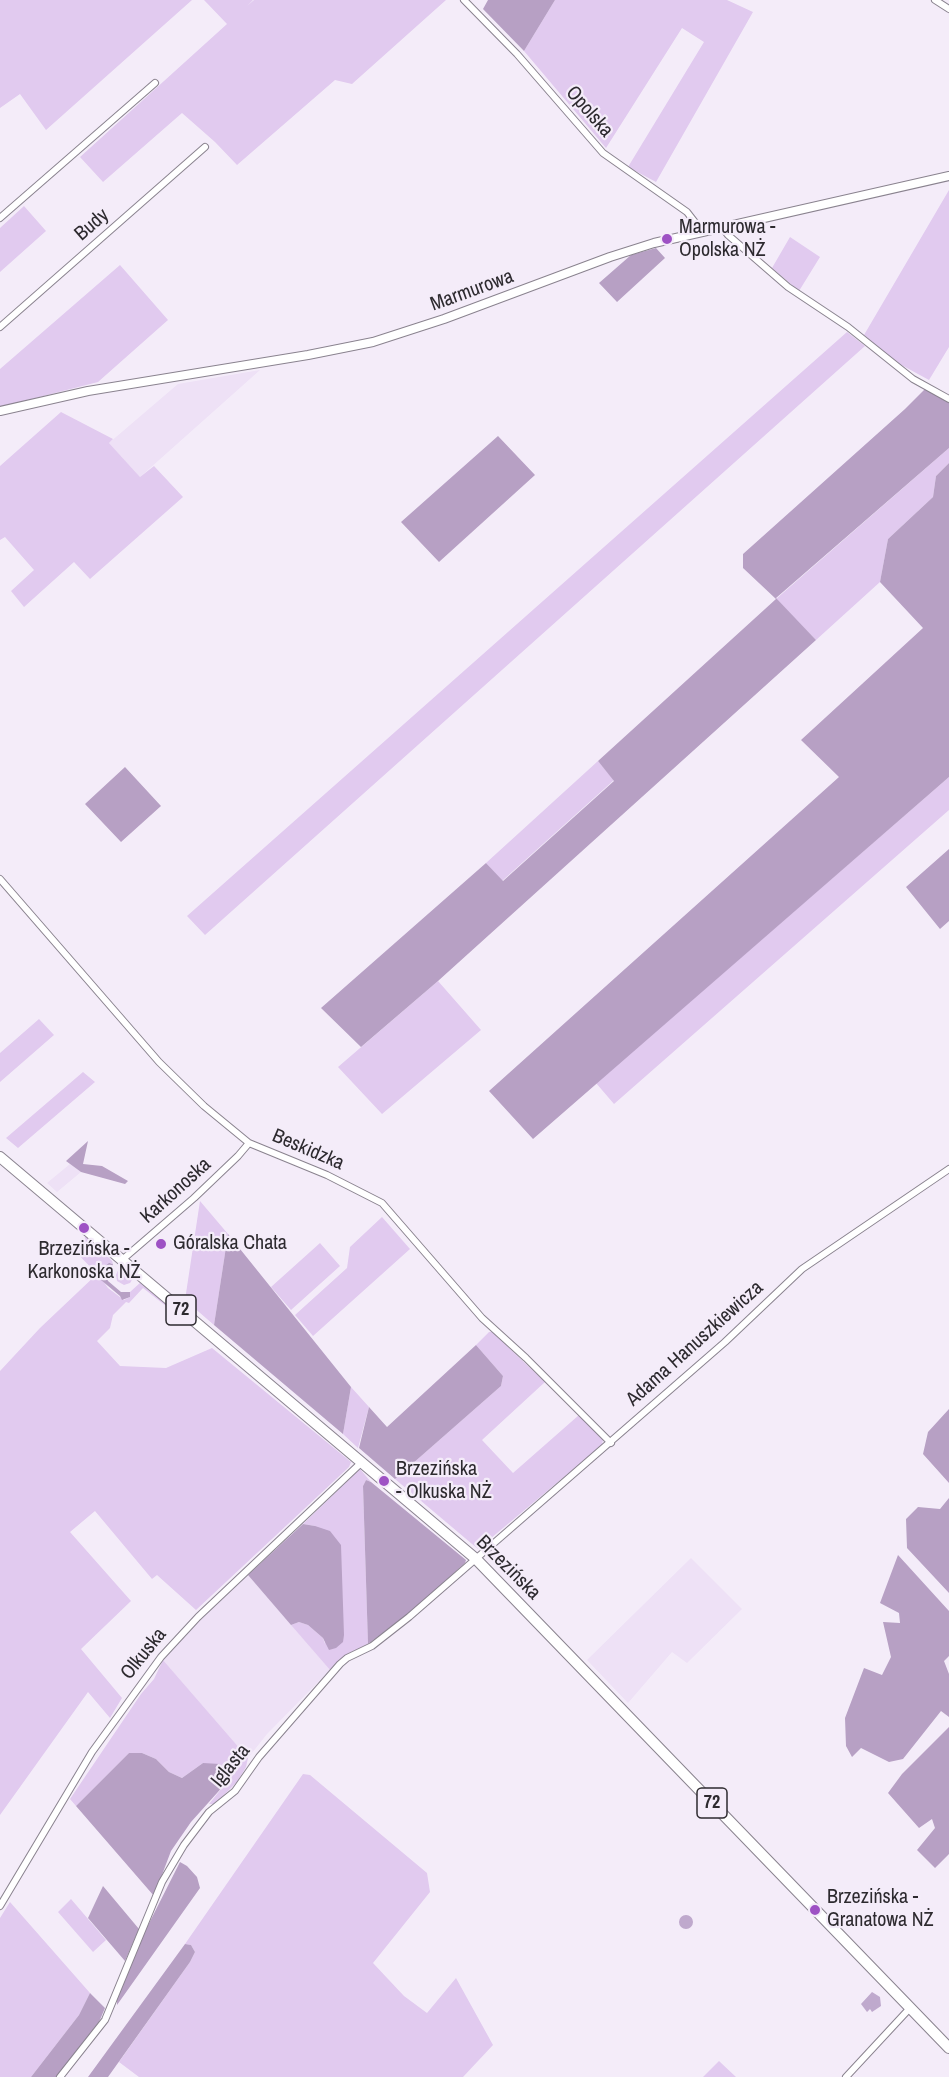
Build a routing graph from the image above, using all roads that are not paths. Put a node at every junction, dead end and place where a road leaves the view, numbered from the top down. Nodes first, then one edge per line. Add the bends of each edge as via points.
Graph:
1 (464, 0) edge
2 (935, 0) edge
3 (949, 9) edge
4 (154, 82) dead end
5 (205, 147) dead end
6 (949, 176) edge
7 (0, 218) edge
8 (721, 226) junction
9 (701, 230) junction
10 (0, 327) edge
11 (949, 399) edge
12 (0, 411) edge
13 (0, 879) edge
14 (249, 1143) junction
15 (0, 1157) edge
16 (949, 1169) edge
17 (122, 1260) junction
18 (611, 1443) junction
19 (362, 1462) junction
20 (476, 1559) junction
21 (0, 1906) edge
22 (910, 2008) junction
23 (949, 2048) edge
24 (60, 2077) edge
25 (846, 2077) edge

1 - 9 street, Opolska via 517,54 598,148 687,212
2 - 3 street
4 - 7 street
5 - 10 street, Budy
6 - 8 street, Marmurowa
8 - 9 street, Marmurowa
8 - 11 street via 788,286 913,379
9 - 12 street, Marmurowa via 610,257 373,342 88,391
13 - 14 street, Beskidzka via 159,1062
14 - 17 street, Karkonoska via 194,1198
14 - 18 street, Beskidzka via 327,1174 382,1203 482,1318
15 - 17 main road, Brzezińska / 72
16 - 18 street, Adama Hanuszkiewicza via 814,1259
17 - 19 main road, Brzezińska / 72
18 - 20 street, Adama Hanuszkiewicza
19 - 20 main road, Brzezińska / 72
19 - 21 street, Olkuska via 159,1659 92,1752
20 - 22 main road, Brzezińska / 72
20 - 24 street, Iglasta via 382,1639 340,1664 259,1757 235,1791 196,1828 162,1882 105,2020
22 - 23 main road, Brzezińska / 72
22 - 25 street

